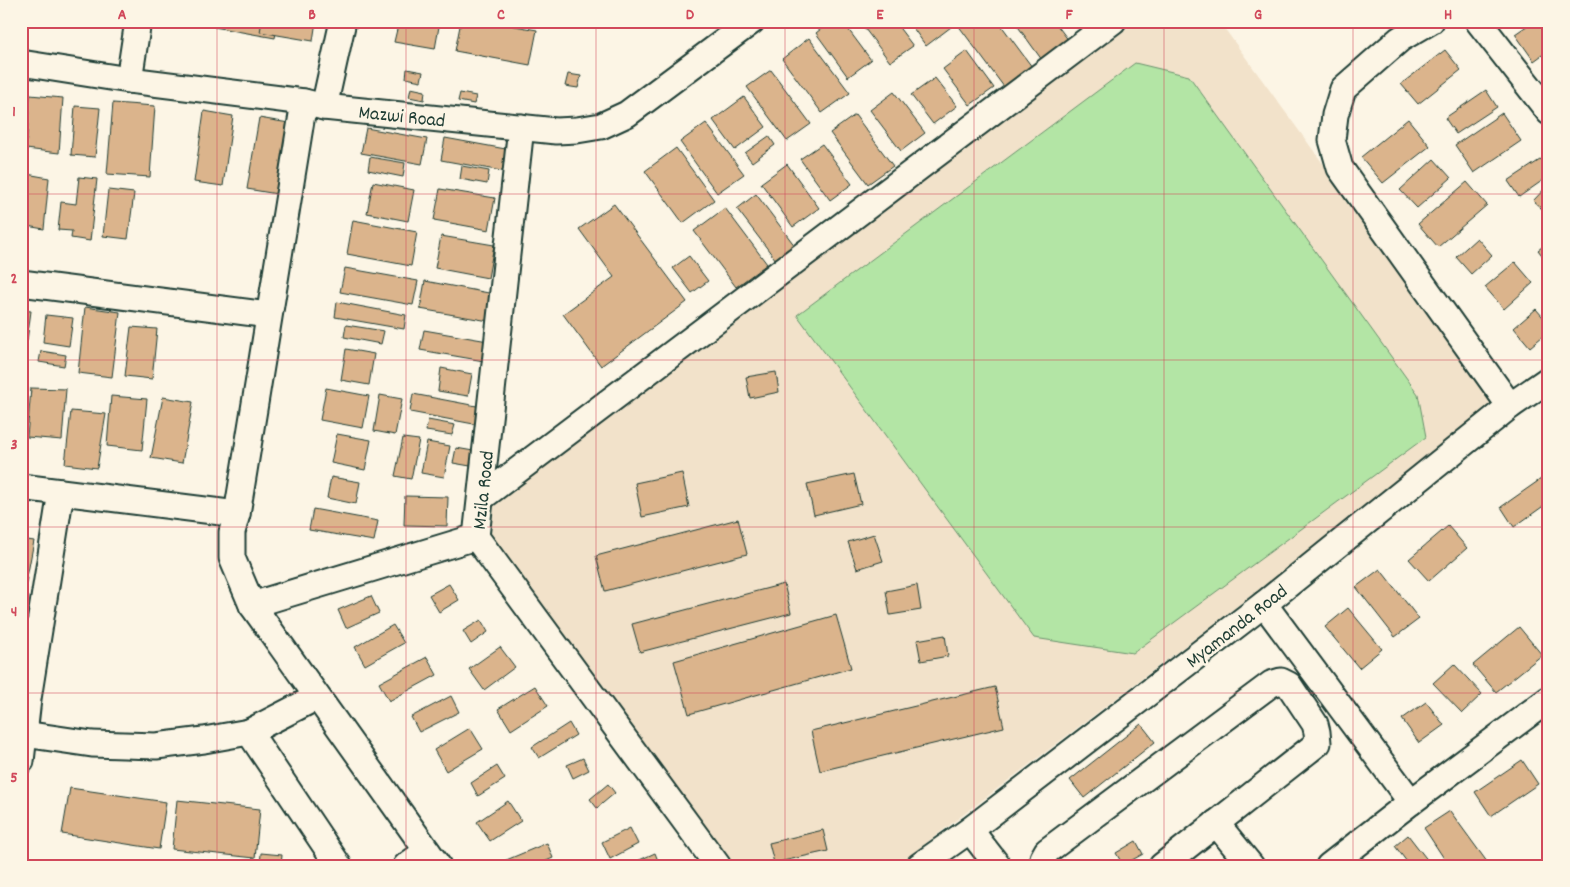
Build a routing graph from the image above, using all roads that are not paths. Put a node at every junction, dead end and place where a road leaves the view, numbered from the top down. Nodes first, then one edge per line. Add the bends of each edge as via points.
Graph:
1 (138, 21) edge
2 (343, 21) edge
3 (752, 21) edge
4 (1113, 21) edge
5 (1431, 21) edge
6 (1478, 21) edge
7 (21, 63) edge
8 (129, 80) junction
9 (314, 105) junction
10 (1549, 112) edge
11 (521, 127) junction
12 (21, 283) edge
13 (268, 316) junction
14 (1549, 379) edge
15 (1510, 406) junction
16 (21, 487) edge
17 (62, 492) junction
18 (481, 498) junction
19 (237, 514) junction
20 (476, 537) junction
21 (1264, 604) junction
22 (252, 605) junction
23 (317, 697) junction
24 (24, 698) edge
25 (1549, 699) edge
26 (249, 732) junction
27 (24, 734) junction
28 (21, 761) edge
29 (1411, 802) junction
30 (1216, 823) junction
31 (970, 830) junction
32 (433, 858) edge
33 (339, 866) edge
34 (406, 866) edge
35 (718, 866) edge
36 (919, 866) edge
37 (998, 866) edge
38 (1044, 866) edge
39 (1162, 866) edge
40 (1251, 866) edge
41 (1329, 866) edge

1 - 8 street
2 - 9 street
3 - 11 street, Mazwi Road via 628,114 601,126 577,130
4 - 18 street
5 - 15 street via 1400,39 1344,89 1335,115 1332,140 1340,168
6 - 10 street
7 - 8 street, Mazwi Road
8 - 9 street, Mazwi Road
9 - 11 street, Mazwi Road
9 - 13 street
11 - 18 street, Mzila Road
12 - 13 street
13 - 19 street
14 - 15 street, Myamanda Road
15 - 21 street, Myamanda Road
16 - 17 street
17 - 19 street
17 - 24 street
18 - 20 street, Mzila Road
19 - 22 street via 232,532 232,558
20 - 22 street
20 - 35 street, Mzila Road
21 - 29 street
21 - 31 street, Myamanda Road
22 - 23 street
23 - 26 street
23 - 32 street
24 - 27 street
25 - 29 street
26 - 27 street via 156,746 92,744
26 - 33 street
27 - 28 street
29 - 41 street
30 - 38 street via 1318,743 1315,724 1289,685 1281,681 1271,684 1047,851 1043,858
30 - 39 street
30 - 40 street
31 - 36 street, Myamanda Road
31 - 37 street
32 - 34 street

